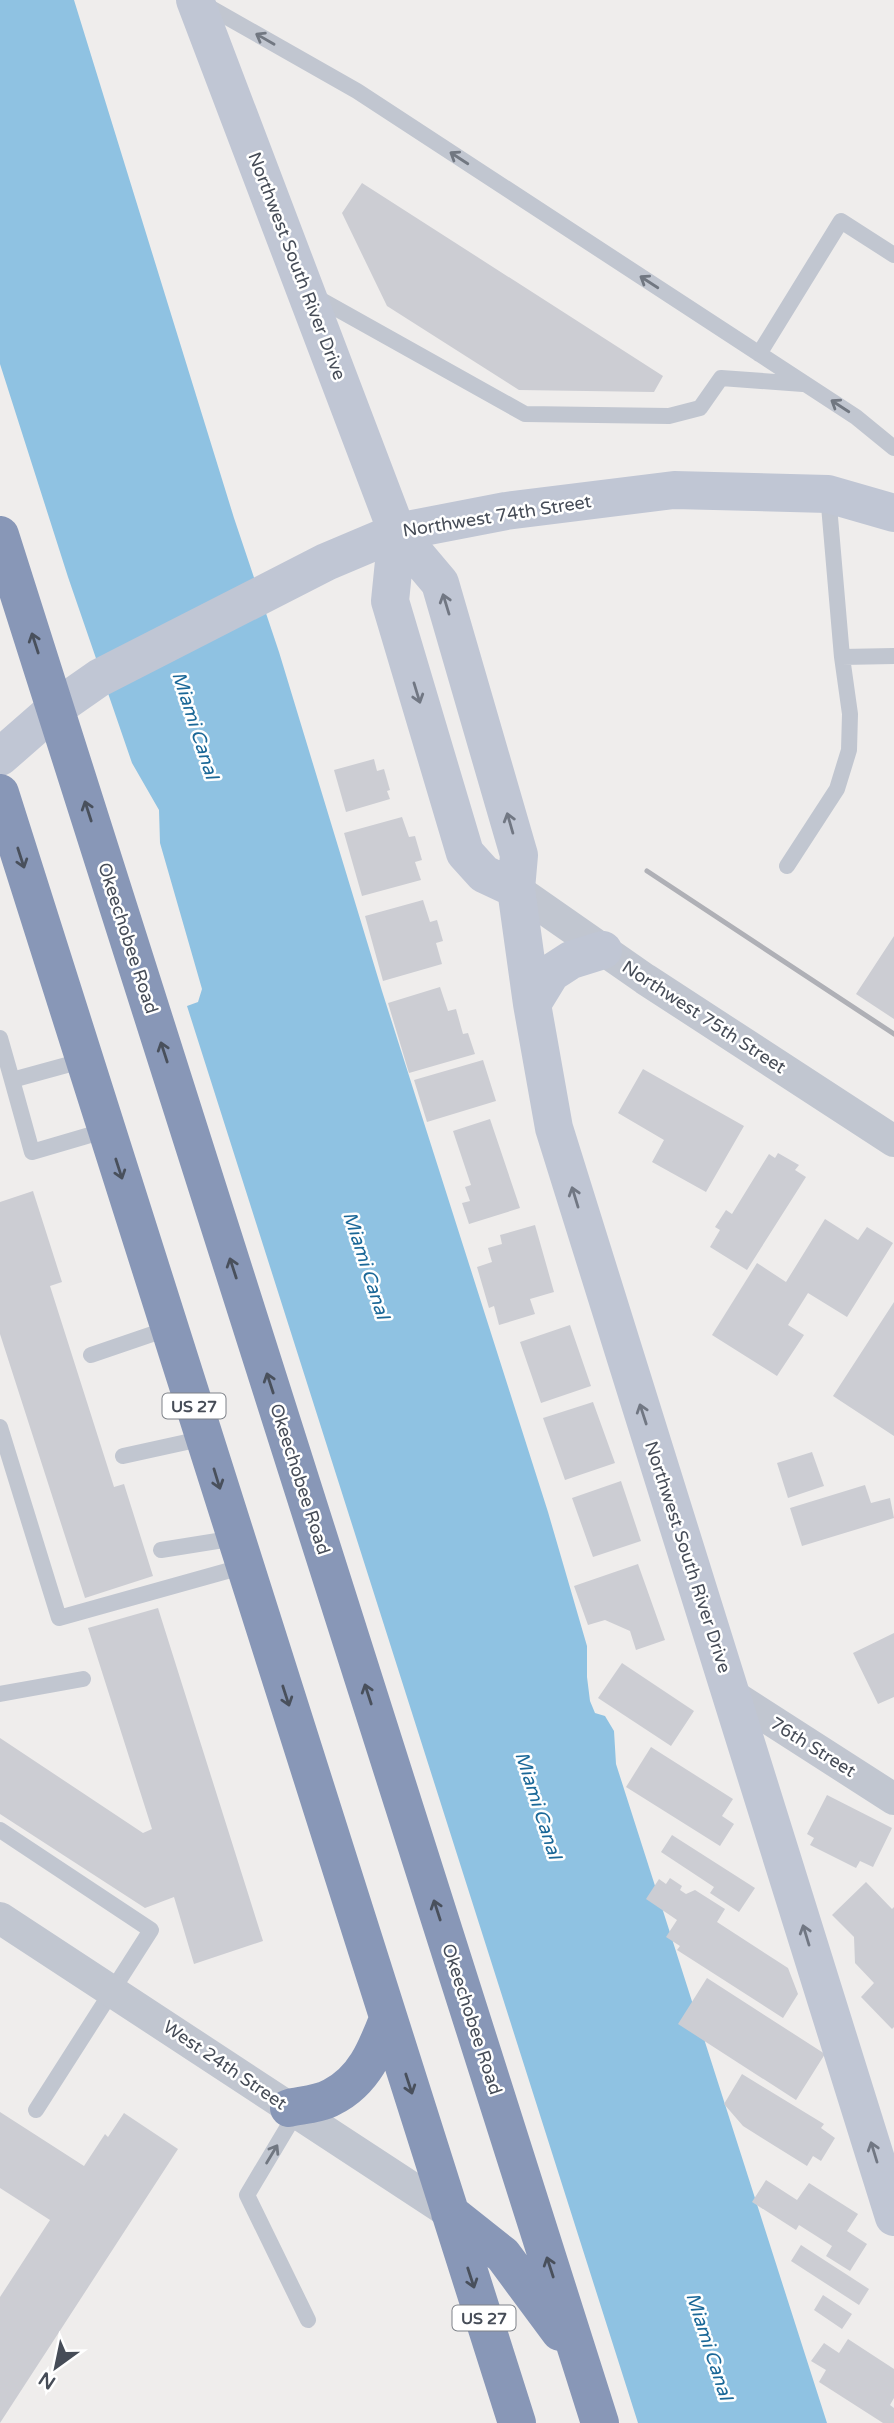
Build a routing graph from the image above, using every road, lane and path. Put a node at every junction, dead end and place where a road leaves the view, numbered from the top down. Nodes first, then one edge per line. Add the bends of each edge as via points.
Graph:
1 (196, 0) edge
2 (894, 255) edge
3 (307, 293) junction
4 (759, 354) junction
5 (806, 384) junction
6 (894, 448) edge
7 (828, 494) junction
8 (894, 513) edge
9 (397, 531) junction
10 (0, 535) edge
11 (894, 656) edge
12 (842, 657) junction
13 (56, 708) junction
14 (0, 757) edge
15 (0, 793) edge
16 (788, 866) dead end
17 (516, 889) junction
18 (603, 950) junction
19 (532, 1004) junction
20 (0, 1038) edge
21 (85, 1060) junction
22 (12, 1080) junction
23 (107, 1130) junction
24 (894, 1141) edge
25 (170, 1328) junction
26 (91, 1355) dead end
27 (0, 1427) edge
28 (205, 1438) junction
29 (122, 1456) dead end
30 (161, 1550) dead end
31 (240, 1552) junction
32 (83, 1679) dead end
33 (0, 1694) edge
34 (732, 1695) junction
35 (894, 1798) edge
36 (0, 1830) edge
37 (0, 1918) edge
38 (113, 1990) junction
39 (388, 2019) junction
40 (36, 2110) dead end
41 (293, 2110) junction
42 (450, 2213) junction
43 (894, 2217) edge
44 (308, 2320) dead end
45 (578, 2356) junction
46 (517, 2423) edge
47 (600, 2423) edge

1 - 3 street, Northwest South River Drive
4 -> 1 lane via 357,91
2 - 4 lane via 841,221
3 - 5 lane via 525,414 669,416 701,408 721,378
3 - 9 street, Northwest South River Drive
4 - 5 lane
6 -> 5 lane via 856,416
7 - 8 street, Northwest 74th Street
7 - 9 street, Northwest 74th Street via 674,490 506,511
7 - 12 lane
9 - 13 street, Northwest 74th Street via 326,562 99,678
17 -> 9 street, Northwest South River Drive via 519,855 440,583
9 -> 17 street, Northwest South River Drive via 390,601 465,853 484,874
13 -> 10 highway, Okeechobee Road
11 - 12 lane
12 - 16 lane via 850,714 849,750 837,789
13 - 14 street, Northwest 74th Street
45 -> 13 highway, Okeechobee Road
15 -> 21 highway, US 27
17 - 18 street, Northwest 75th Street
17 - 19 street, Northwest South River Drive
18 - 19 street via 571,960 551,973
18 - 24 street, Northwest 75th Street
34 -> 19 street, Northwest South River Drive via 554,1128
20 - 22 lane
21 - 22 lane
21 - 23 highway, US 27
22 - 23 lane via 32,1152
23 -> 25 highway, US 27
25 - 26 lane
25 - 28 highway, US 27
27 - 31 lane via 60,1618
28 - 29 lane
28 -> 31 highway, US 27
30 - 31 lane
31 -> 39 highway, US 27
32 - 33 lane
34 - 35 street, 76th Street
43 -> 34 street, Northwest South River Drive
36 - 38 lane via 151,1930
37 - 38 street, West 24th Street
38 - 40 lane
38 - 41 street, West 24th Street
39 - 41 highway via 373,2056 355,2081 331,2098
39 -> 42 highway, US 27
41 - 42 street, West 24th Street
44 -> 41 lane via 247,2195
42 - 45 highway via 503,2255
42 -> 46 highway, US 27
45 - 47 highway, Okeechobee Road

